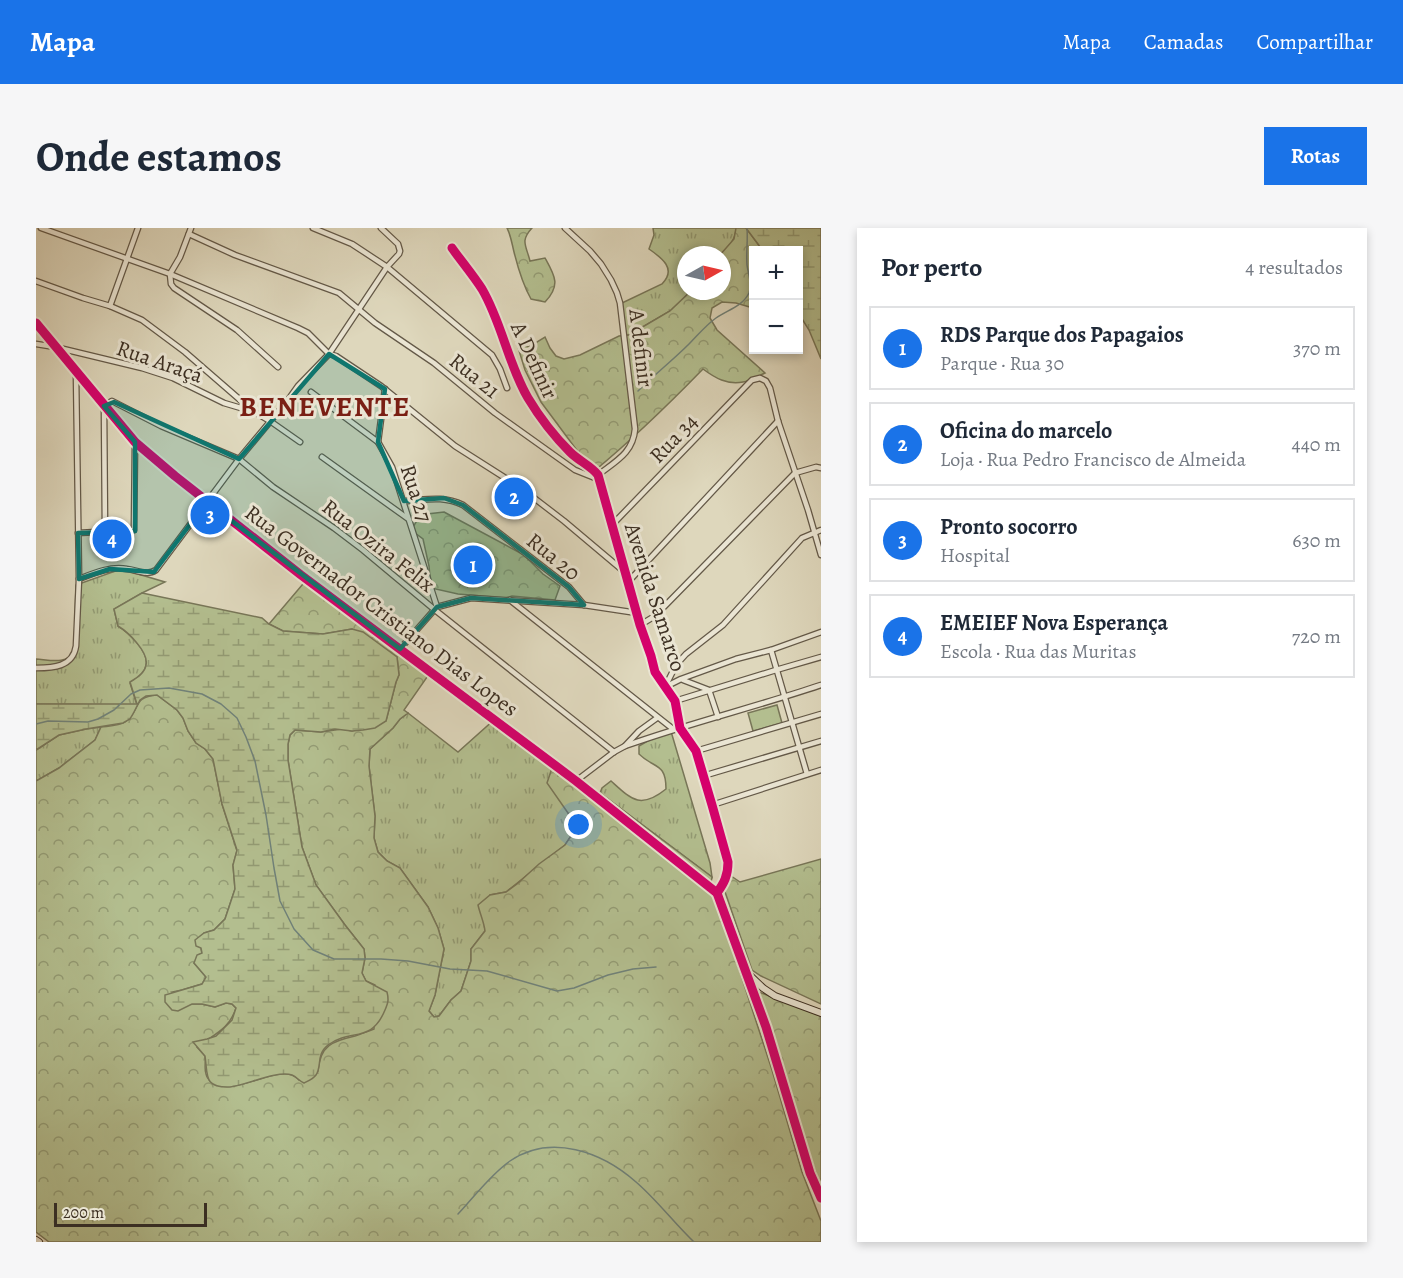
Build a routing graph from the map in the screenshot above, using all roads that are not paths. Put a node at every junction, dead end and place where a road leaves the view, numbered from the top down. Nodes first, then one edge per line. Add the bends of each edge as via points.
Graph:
1 (41, 228) edge
2 (138, 228) edge
3 (191, 228) edge
4 (313, 228) edge
5 (381, 228) edge
6 (565, 228) edge
7 (189, 234) junction
8 (452, 248) dead end
9 (127, 259) junction
10 (387, 267) junction
11 (170, 274) junction
12 (36, 281) edge
13 (110, 306) junction
14 (359, 310) junction
15 (36, 323) edge
16 (36, 344) edge
17 (55, 347) junction
18 (329, 354) junction
19 (278, 367) dead end
20 (76, 373) junction
21 (507, 388) dead end
22 (385, 389) junction
23 (311, 392) dead end
24 (104, 406) junction
25 (253, 411) junction
26 (778, 421) junction
27 (270, 422) junction
28 (135, 442) junction
29 (300, 442) dead end
30 (378, 442) junction
31 (322, 457) dead end
32 (239, 459) junction
33 (819, 467) edge
34 (795, 473) junction
35 (598, 476) junction
36 (601, 483) junction
37 (404, 501) junction
38 (207, 502) junction
39 (407, 518) junction
40 (612, 525) junction
41 (821, 530) edge
42 (78, 532) junction
43 (105, 532) junction
44 (814, 532) junction
45 (821, 555) edge
46 (627, 574) junction
47 (79, 579) junction
48 (628, 580) junction
49 (510, 600) junction
50 (584, 605) junction
51 (436, 609) junction
52 (637, 613) junction
53 (640, 625) junction
54 (821, 632) edge
55 (400, 649) junction
56 (771, 650) junction
57 (821, 657) edge
58 (36, 668) edge
59 (776, 670) junction
60 (681, 679) junction
61 (821, 685) edge
62 (665, 687) junction
63 (709, 690) junction
64 (784, 698) junction
65 (675, 701) junction
66 (821, 714) edge
67 (657, 717) junction
68 (718, 717) junction
69 (791, 723) junction
70 (680, 728) junction
71 (673, 729) junction
72 (821, 741) edge
73 (625, 746) junction
74 (798, 748) junction
75 (696, 751) junction
76 (614, 752) junction
77 (821, 770) edge
78 (807, 774) junction
79 (704, 776) junction
80 (576, 781) junction
81 (712, 805) junction
82 (717, 893) junction
83 (744, 970) junction
84 (821, 1013) edge
85 (821, 1198) edge

1 - 9 street
2 - 9 street
3 - 7 street
4 - 10 street via 352,244
5 - 10 street via 395,240 400,251
6 - 35 street, A definir via 601,264 620,303 634,438 627,452
7 - 11 street
7 - 14 street, Rua 21 via 333,290
8 - 35 street, A Definir via 482,289 529,399 557,438
9 - 11 street
9 - 13 street
10 - 14 street
10 - 21 street via 492,355
11 - 18 street via 308,333
11 - 19 street via 174,288 237,330
12 - 13 street
13 - 25 street via 142,320
14 - 18 street
14 - 36 street, Rua 21 via 574,470
15 - 17 street, Rua Governador Cristiano Dias Lopes
16 - 17 street, Rua Araçá
17 - 20 street, Rua Governador Cristiano Dias Lopes
17 - 25 street, Rua Araçá via 152,371 224,403
18 - 22 street
18 - 27 street
20 - 24 street, Rua Governador Cristiano Dias Lopes
20 - 42 street
22 - 30 street, Rua 27
22 - 46 street via 455,446 521,488
23 - 30 street
24 - 28 street, Rua Governador Cristiano Dias Lopes
24 - 32 street, Rua Ozira Felix via 114,402
24 - 43 street
25 - 27 street
26 - 34 street
26 - 40 street, Rua 34 via 768,384 756,379
26 - 48 street
27 - 29 street
27 - 32 street
28 - 38 street, Rua Governador Cristiano Dias Lopes
28 - 43 street via 134,530
30 - 37 street, Rua 27
31 - 39 street
32 - 38 street
32 - 51 street, Rua Ozira Felix via 356,544
33 - 34 street
34 - 44 street
34 - 53 street via 654,616
35 - 36 street, Avenida Samarco
36 - 40 street, Avenida Samarco
37 - 39 street, Rua 27
37 - 50 street, Rua 20 via 444,498 463,506 569,587
38 - 47 street via 154,572 110,569
38 - 55 street, Rua Governador Cristiano Dias Lopes
39 - 51 street, Rua 27
40 - 46 street, Avenida Samarco
41 - 44 street
42 - 43 street
42 - 47 street
44 - 45 street
44 - 62 street via 799,541 723,625 680,660
46 - 48 street, Avenida Samarco
47 - 58 street via 75,652 69,661 56,667
48 - 52 street, Avenida Samarco
49 - 50 street
49 - 51 street via 471,598
49 - 67 street
50 - 52 street
51 - 55 street
51 - 76 street, Rua Ozira Felix
52 - 53 street, Avenida Samarco
53 - 62 street, Avenida Samarco via 655,672
54 - 56 street
55 - 80 street, Rua Governador Cristiano Dias Lopes
56 - 59 street
56 - 60 street
57 - 59 street
59 - 63 street
59 - 64 street
60 - 62 street
60 - 63 street
61 - 64 street
62 - 65 street, Avenida Samarco
63 - 65 street
63 - 68 street
64 - 68 street
64 - 69 street
65 - 70 street, Avenida Samarco
66 - 69 street
67 - 71 street
67 - 73 street
68 - 70 street
69 - 74 street
69 - 75 street
70 - 71 street
70 - 75 street
71 - 73 street
72 - 74 street
73 - 76 street
74 - 78 street
74 - 79 street
75 - 79 street
76 - 80 street
77 - 78 street
78 - 81 street
79 - 81 street
80 - 82 street, Rua Governador Cristiano Dias Lopes
81 - 82 street via 728,862 726,879
82 - 83 street
83 - 84 street via 775,996
83 - 85 street

